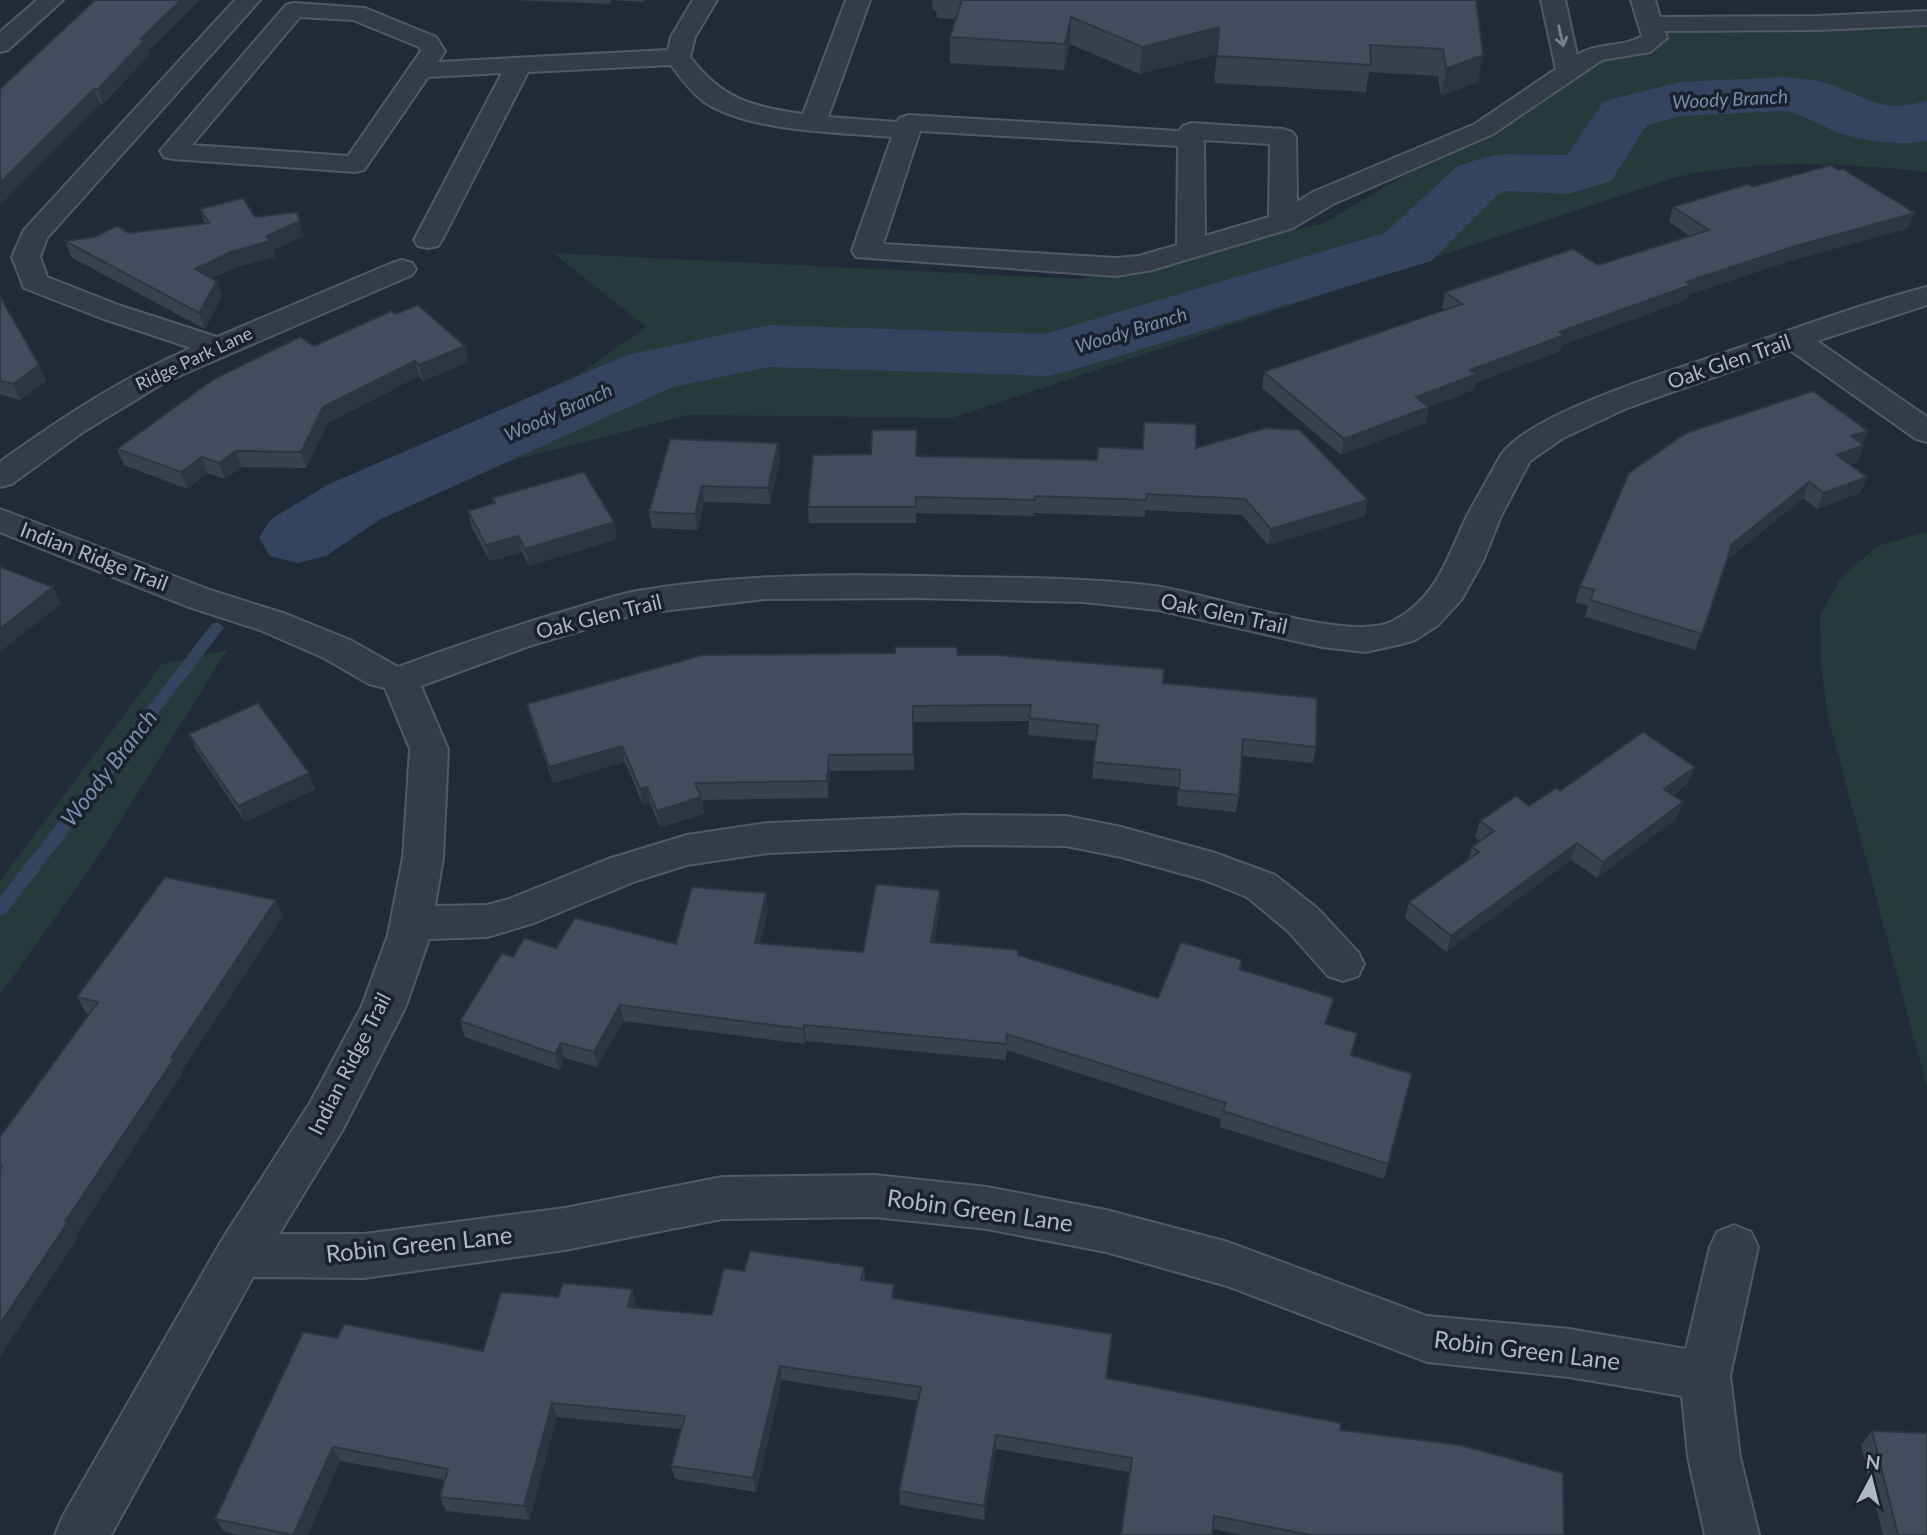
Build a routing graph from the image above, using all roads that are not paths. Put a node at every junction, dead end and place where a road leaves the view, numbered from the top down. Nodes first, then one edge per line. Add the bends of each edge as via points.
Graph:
1 (51, 0) edge
2 (248, 0) edge
3 (705, 0) edge
4 (858, 0) edge
5 (1553, 0) edge
6 (1647, 12) edge
7 (1927, 18) edge
8 (0, 46) edge
9 (678, 57) junction
10 (519, 65) junction
11 (421, 70) junction
12 (1569, 72) junction
13 (813, 122) junction
14 (907, 131) junction
15 (1191, 139) junction
16 (1283, 222) junction
17 (428, 240) dead end
18 (1191, 250) junction
19 (402, 269) dead end
20 (1927, 296) edge
21 (1794, 339) junction
22 (216, 347) junction
23 (1927, 432) edge
24 (0, 477) edge
25 (0, 520) edge
26 (400, 680) junction
27 (411, 923) junction
28 (1343, 964) dead end
29 (1734, 1248) dead end
30 (239, 1255) junction
31 (1705, 1376) junction
32 (82, 1535) edge
33 (1732, 1535) edge

1 - 8 street
2 - 22 street via 34,236 26,257 34,282
3 - 9 street via 683,37
4 - 13 street
5 -> 12 street
6 - 7 street via 1817,23
6 - 12 street via 1655,38 1641,47 1595,54
9 - 10 street
9 - 13 street via 718,99 773,116
10 - 11 street
10 - 17 street
11 - 11 street via 355,164 173,151 294,10 357,13 428,42 433,51
12 - 16 street via 1484,129 1322,198
13 - 14 street
14 - 15 street via 909,123
14 - 18 street via 866,251 1116,267
15 - 16 street via 1192,131 1283,137
15 - 18 street
16 - 18 street
19 - 22 street, Ridge Park Lane
20 - 21 street, Oak Glen Trail
21 - 23 street
21 - 26 street, Oak Glen Trail via 1616,401 1552,431 1517,455 1449,592 1426,617 1402,632 1365,640 1333,636 1158,598 1083,591 765,588 635,603 516,638
22 - 24 street, Ridge Park Lane via 154,375 72,425
25 - 26 street, Indian Ridge Trail via 198,598 273,622
26 - 27 street, Indian Ridge Trail via 429,749 423,858
27 - 28 street via 487,920 687,850 768,838 1066,831 1215,868 1261,887 1303,920
27 - 30 street, Indian Ridge Trail via 383,1008 326,1117
29 - 31 street
30 - 31 street, Robin Green Lane via 364,1255 565,1229 722,1198 875,1196 987,1208 1118,1234 1228,1264 1427,1339 1569,1353
30 - 32 street, Indian Ridge Trail
31 - 33 street via 1714,1457

